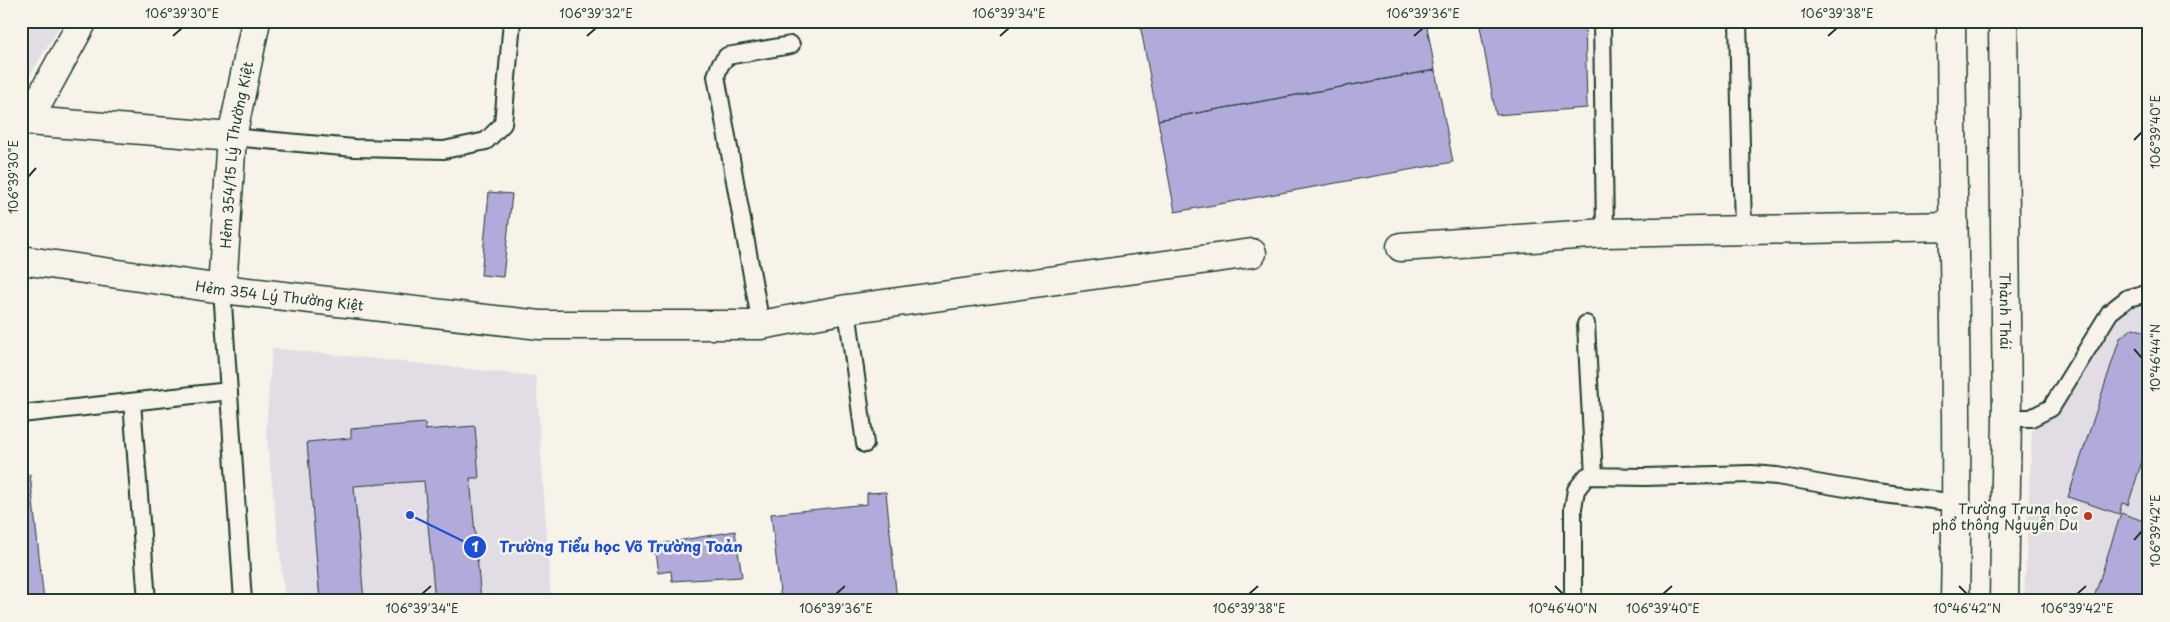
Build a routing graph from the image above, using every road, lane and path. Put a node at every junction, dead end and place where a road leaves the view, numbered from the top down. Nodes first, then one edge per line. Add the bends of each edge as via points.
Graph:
1 (83, 21) edge
2 (256, 21) edge
3 (512, 21) edge
4 (1602, 21) edge
5 (1738, 21) edge
6 (1951, 21) edge
7 (2003, 21) edge
8 (791, 45) dead end
9 (232, 137) junction
10 (1952, 226) junction
11 (1742, 230) junction
12 (1605, 233) junction
13 (1401, 247) dead end
14 (1252, 253) dead end
15 (21, 260) edge
16 (222, 290) junction
17 (2149, 293) edge
18 (847, 309) junction
19 (1586, 324) dead end
20 (761, 325) junction
21 (229, 391) junction
22 (132, 402) junction
23 (21, 414) edge
24 (2007, 418) junction
25 (865, 444) dead end
26 (1594, 476) junction
27 (1957, 503) junction
28 (147, 601) edge
29 (243, 601) edge
30 (1573, 601) edge
31 (1955, 601) edge
32 (2004, 601) edge

1 - 9 street via 28,121
2 - 9 street, Hẻm 354/15 Lý Thường Kiệt
3 - 9 lane via 503,124 486,141 444,150 354,148
4 - 12 lane
5 - 11 lane
6 - 10 street
7 - 24 street, Thành Thái
8 - 20 lane via 728,56 716,76
9 - 16 street, Hẻm 354/15 Lý Thường Kiệt
10 - 11 street
10 - 27 street
11 - 12 street
12 - 13 street
14 - 18 street, Hẻm 354 Lý Thường Kiệt
15 - 16 street, Hẻm 354 Lý Thường Kiệt
16 - 20 street, Hẻm 354 Lý Thường Kiệt via 540,325
16 - 21 lane
17 - 24 lane via 2128,298 2110,312 2052,408 2031,418
18 - 20 street, Hẻm 354 Lý Thường Kiệt
18 - 25 lane
19 - 26 lane
21 - 22 lane
21 - 29 lane
22 - 23 lane
22 - 28 lane
24 - 32 street, Thành Thái
26 - 27 lane via 1751,474
26 - 30 lane via 1587,476 1576,490 1573,508
27 - 31 street

